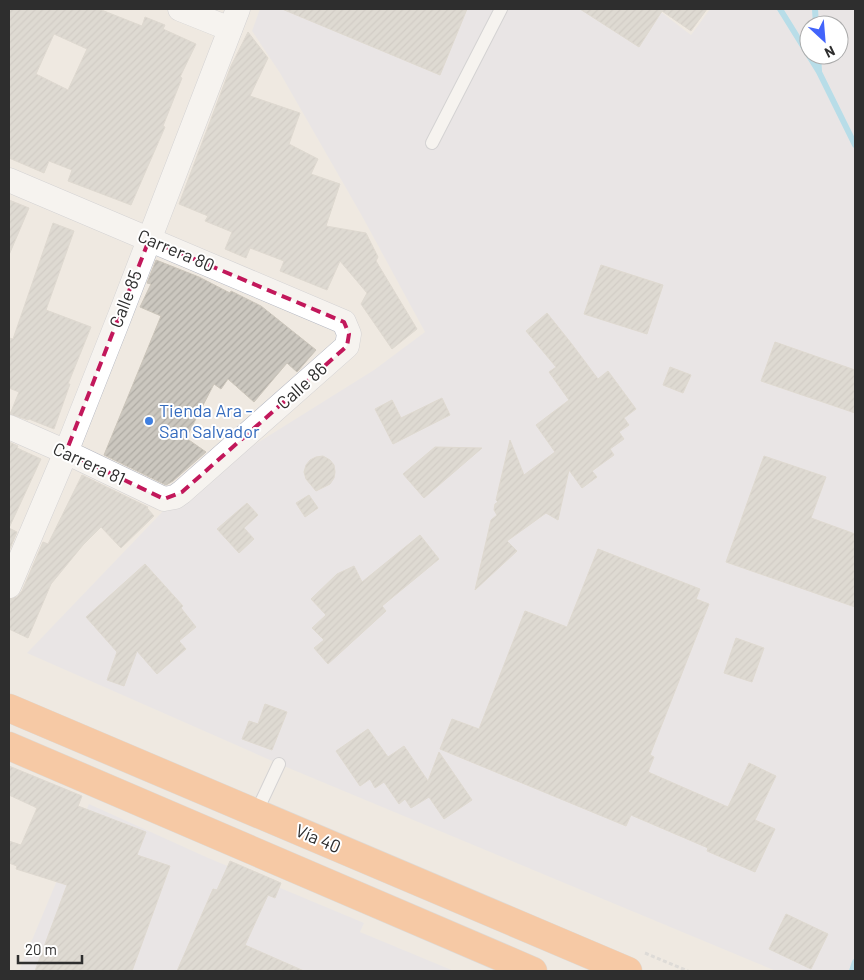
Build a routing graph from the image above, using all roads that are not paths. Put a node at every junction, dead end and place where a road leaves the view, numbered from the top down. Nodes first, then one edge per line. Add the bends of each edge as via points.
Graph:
1 (180, 9) edge
2 (501, 9) edge
3 (234, 19) edge
4 (432, 143) dead end
5 (9, 180) edge
6 (149, 240) junction
7 (344, 322) joint
8 (9, 427) edge
9 (66, 452) junction
10 (170, 499) joint
11 (9, 586) edge
12 (9, 708) edge
13 (9, 746) edge
14 (279, 764) dead end
15 (256, 813) junction
16 (533, 971) edge
17 (628, 971) edge

1 - 3 street
2 - 4 lane
3 - 6 street, Calle 85
5 - 6 street, Carrera 80
6 - 7 street, Carrera 80
6 - 9 street, Calle 85
7 - 10 street, Calle 86 via 349,334 347,346 182,492
8 - 9 street, Carrera 81
9 - 10 street, Carrera 81
9 - 11 street, Calle 85
12 - 15 highway, Vía 40
13 - 16 highway, Vía 40
14 - 15 lane
15 - 17 highway, Vía 40

